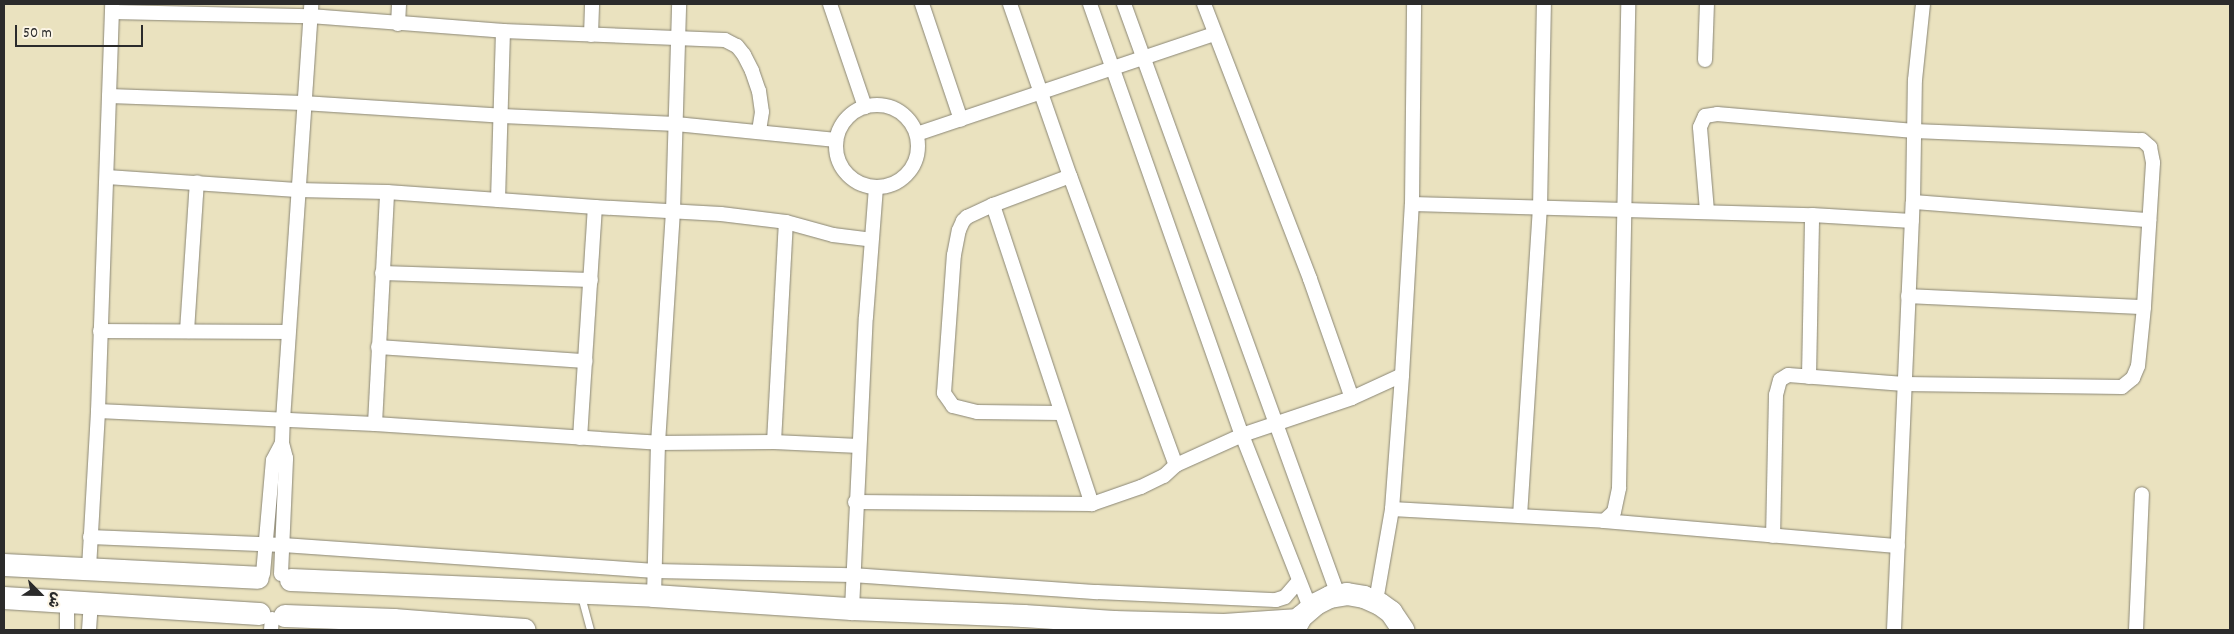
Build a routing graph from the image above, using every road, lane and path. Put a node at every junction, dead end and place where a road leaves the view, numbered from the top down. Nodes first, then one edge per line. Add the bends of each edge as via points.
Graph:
1 (399, 4) edge
2 (592, 4) edge
3 (678, 4) edge
4 (830, 4) edge
5 (922, 4) edge
6 (1010, 4) edge
7 (1090, 4) edge
8 (1124, 4) edge
9 (1204, 4) edge
10 (1414, 4) edge
11 (1544, 4) edge
12 (1628, 4) edge
13 (1707, 4) edge
14 (1923, 4) edge
15 (112, 8) edge
16 (222, 9) edge
17 (310, 10) edge
18 (398, 24) junction
19 (503, 32) junction
20 (1215, 34) junction
21 (591, 35) junction
22 (678, 38) junction
23 (1144, 58) junction
24 (1705, 60) dead end
25 (1114, 68) junction
26 (1041, 91) junction
27 (109, 96) junction
28 (303, 103) junction
29 (865, 107) junction
30 (502, 116) junction
31 (961, 120) junction
32 (676, 124) junction
33 (1914, 131) junction
34 (759, 132) junction
35 (917, 134) junction
36 (836, 140) junction
37 (1070, 176) junction
38 (108, 177) junction
39 (198, 182) junction
40 (876, 188) junction
41 (297, 190) junction
42 (387, 192) junction
43 (498, 200) junction
44 (1913, 202) junction
45 (1412, 204) junction
46 (993, 206) junction
47 (595, 207) junction
48 (1540, 208) junction
49 (1624, 209) junction
50 (673, 210) junction
51 (1707, 211) junction
52 (1812, 215) junction
53 (2149, 220) junction
54 (1912, 221) junction
55 (786, 222) junction
56 (871, 240) junction
57 (382, 273) junction
58 (590, 280) junction
59 (1908, 296) junction
60 (2144, 307) junction
61 (100, 331) junction
62 (187, 331) junction
63 (288, 332) junction
64 (378, 347) junction
65 (586, 361) junction
66 (1402, 375) junction
67 (1809, 377) junction
68 (1904, 384) junction
69 (1352, 398) junction
70 (98, 411) junction
71 (1061, 413) junction
72 (283, 420) junction
73 (375, 424) junction
74 (1276, 425) junction
75 (1242, 435) junction
76 (580, 438) junction
77 (774, 442) junction
78 (282, 443) junction
79 (658, 443) junction
80 (859, 446) junction
81 (1176, 465) junction
82 (2142, 494) dead end
83 (856, 502) junction
84 (1092, 504) junction
85 (1392, 509) junction
86 (1520, 516) junction
87 (1604, 521) junction
88 (1773, 536) junction
89 (90, 537) junction
90 (264, 544) junction
91 (283, 545) junction
92 (1898, 546) junction
93 (4, 565) edge
94 (89, 568) junction
95 (654, 571) junction
96 (852, 575) junction
97 (273, 576) junction
98 (1299, 581) junction
99 (580, 593) junction
100 (1338, 595) junction
101 (654, 596) junction
102 (4, 598) edge
103 (1376, 601) junction
104 (68, 603) junction
105 (91, 604) junction
106 (852, 609) junction
107 (272, 620) edge
108 (1301, 620) edge
109 (67, 630) edge
110 (89, 630) edge
111 (525, 630) edge
112 (590, 630) edge
113 (1403, 630) edge
114 (1894, 630) edge
115 (2136, 630) edge

1 - 18 street
2 - 21 street
3 - 22 street
4 - 29 street
5 - 31 street
6 - 26 street
7 - 25 street
8 - 23 street
9 - 20 street
10 - 45 street
11 - 48 street
12 - 49 street
13 - 24 street
14 - 33 street via 1915,80
15 - 16 street
15 - 27 street
16 - 17 street
17 - 18 street
17 - 28 street
18 - 19 street
19 - 21 street
19 - 30 street
20 - 23 street
20 - 69 street via 1310,279
21 - 22 street
22 - 32 street
22 - 34 street via 725,40 737,46 759,91 762,112
23 - 25 street
23 - 74 street
25 - 26 street
25 - 75 street
26 - 31 street
26 - 37 street
27 - 28 street
27 - 38 street
28 - 30 street
28 - 41 street
29 - 35 street via 892,108 908,118
29 - 36 street via 849,116
30 - 32 street
30 - 43 street
31 - 35 street
32 - 34 street
32 - 50 street
33 - 44 street
33 - 51 street via 1717,114 1705,116 1700,127
33 - 53 street via 2142,140 2150,147 2153,162
34 - 36 street
35 - 40 street via 918,153 911,170 897,183
36 - 40 street via 837,158 846,174 861,185
37 - 46 street
37 - 81 street
38 - 39 street
38 - 61 street
39 - 41 street
39 - 62 street
40 - 56 street
41 - 42 street
41 - 63 street
42 - 43 street
42 - 57 street
43 - 47 street
44 - 53 street
44 - 54 street
45 - 48 street
45 - 66 street
46 - 71 street
46 - 71 street via 967,217 959,230 954,255 944,393 954,406 977,412
47 - 50 street
47 - 58 street
48 - 49 street
48 - 86 street
49 - 51 street
49 - 87 street via 1619,488 1614,512
50 - 55 street
50 - 79 street
51 - 52 street
52 - 54 street
52 - 67 street
53 - 60 street
54 - 59 street
55 - 56 street via 833,235
55 - 77 street
56 - 80 street
57 - 58 street
57 - 64 street
58 - 65 street
59 - 60 street
59 - 68 street
60 - 68 street via 2138,366 2133,378 2122,387
61 - 62 street
61 - 70 street
62 - 63 street
63 - 72 street
64 - 65 street
64 - 73 street
65 - 76 street
66 - 69 street
66 - 85 street
67 - 68 street
67 - 88 street via 1788,375 1780,380 1776,394
68 - 92 street
69 - 74 street
70 - 72 street
70 - 89 street
71 - 84 street
72 - 73 street
72 - 78 street
73 - 76 street
74 - 75 street
74 - 100 street
75 - 81 street
75 - 98 street
76 - 79 street
77 - 79 street
77 - 80 street
78 - 90 street via 273,460
78 - 91 street via 286,458
79 - 95 street
80 - 83 street
81 - 84 street via 1164,476
82 - 115 street
83 - 84 street
83 - 96 street
85 - 86 street
85 - 103 street
86 - 87 street
87 - 88 street
88 - 92 street
89 - 90 street
89 - 94 street
90 - 91 street
90 - 97 street
91 - 95 street
91 - 97 street
92 - 114 street
93 - 94 main road
94 - 97 main road
95 - 96 street
95 - 101 street
96 - 98 street via 1097,592 1276,600 1285,598
96 - 106 street
97 - 99 main road
97 - 107 main road via 252,586 250,597 252,607
97 - 107 main road via 296,589 296,600 292,609
98 - 108 street
99 - 101 main road
99 - 112 lane
100 - 103 main road via 1355,595
100 - 108 main road via 1323,600
101 - 106 main road
102 - 104 main road
103 - 113 main road via 1391,612
104 - 105 main road
104 - 109 street
105 - 107 main road
105 - 110 street
106 - 108 main road via 1174,624 1224,625
107 - 111 main road via 394,620

